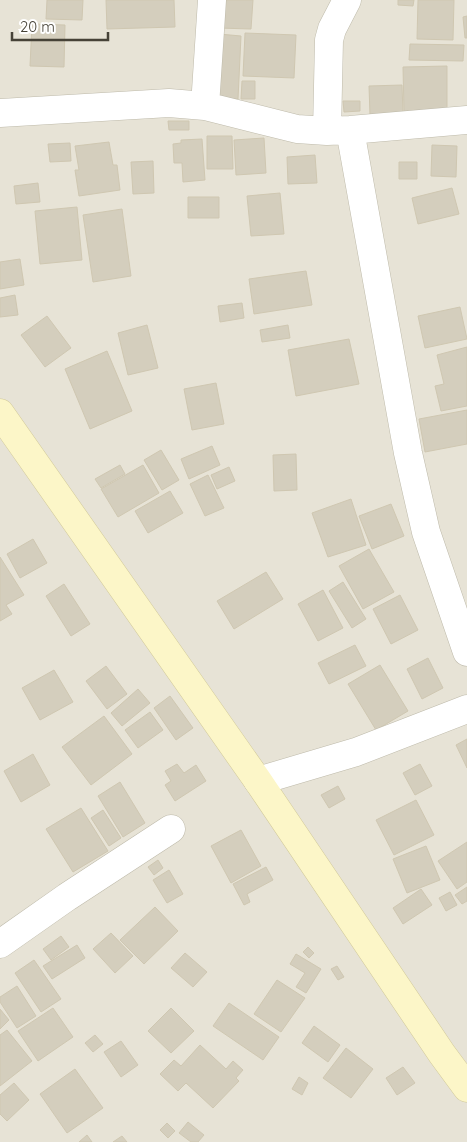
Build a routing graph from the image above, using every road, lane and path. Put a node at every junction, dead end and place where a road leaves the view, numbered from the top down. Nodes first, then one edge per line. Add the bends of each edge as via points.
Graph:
1 (212, 0) edge
2 (347, 0) edge
3 (204, 106) junction
4 (0, 113) edge
5 (467, 120) edge
6 (338, 131) junction
7 (0, 413) edge
8 (467, 652) edge
9 (467, 709) edge
10 (258, 781) junction
11 (171, 829) dead end
12 (3, 937) edge
13 (467, 1088) edge

1 - 3 street
2 - 6 street via 332,29 328,52
3 - 4 street via 169,103
3 - 6 street via 297,129
5 - 6 street
6 - 8 street via 426,532
7 - 10 main road
9 - 10 street via 356,752
10 - 13 main road
11 - 12 street

